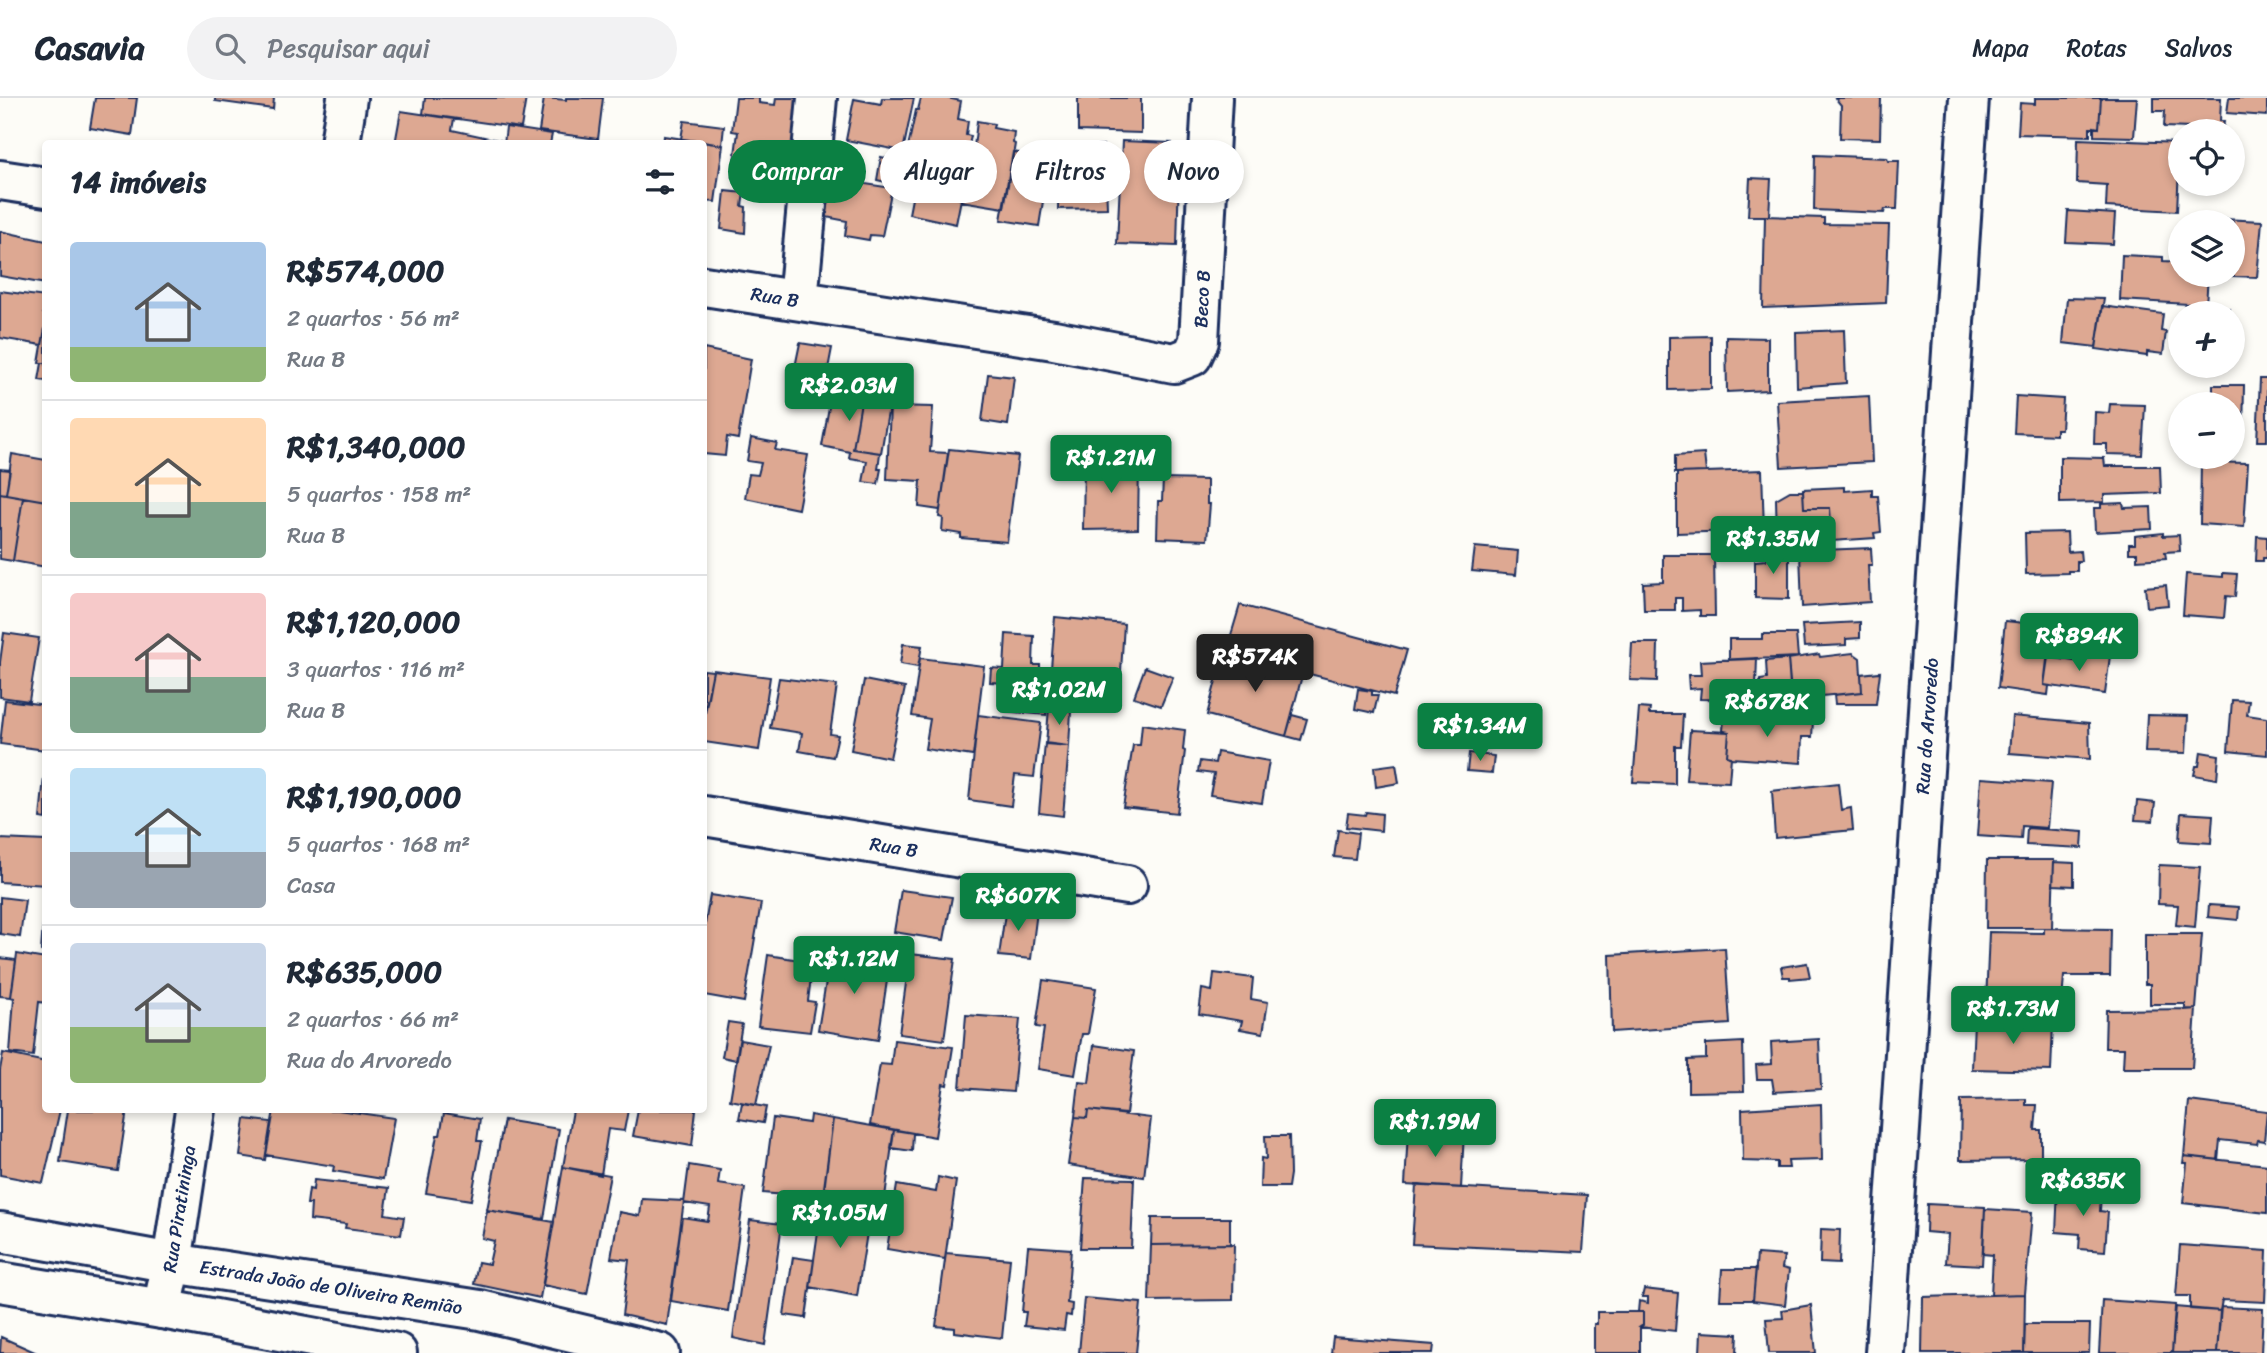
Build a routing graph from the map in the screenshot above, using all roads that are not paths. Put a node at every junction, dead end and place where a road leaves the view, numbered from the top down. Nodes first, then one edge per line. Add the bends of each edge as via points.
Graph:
1 (347, 98) edge
2 (817, 98) edge
3 (1212, 98) edge
4 (1969, 98) edge
5 (341, 140) edge
6 (0, 180) edge
7 (42, 186) edge
8 (707, 286) edge
9 (798, 300) junction
10 (1054, 340) joint
11 (707, 816) edge
12 (1127, 885) dead end
13 (195, 1113) edge
14 (0, 1233) edge
15 (172, 1263) junction
16 (0, 1282) edge
17 (162, 1308) junction
18 (351, 1349) edge
19 (397, 1353) edge
20 (660, 1353) edge
21 (1885, 1353) edge

1 - 5 street
2 - 9 street
3 - 10 street, Beco B via 1199,341 1192,356 1174,363
4 - 21 street, Rua do Arvoredo
6 - 7 street
8 - 9 street, Rua B
9 - 10 street, Rua B
11 - 12 street, Rua B
13 - 15 street, Rua Piratininga
14 - 15 street, Estrada João de Oliveira Remião
15 - 17 street, Rua Piratininga
15 - 20 street, Estrada João de Oliveira Remião via 480,1310
16 - 17 street
17 - 18 street
18 - 19 street

